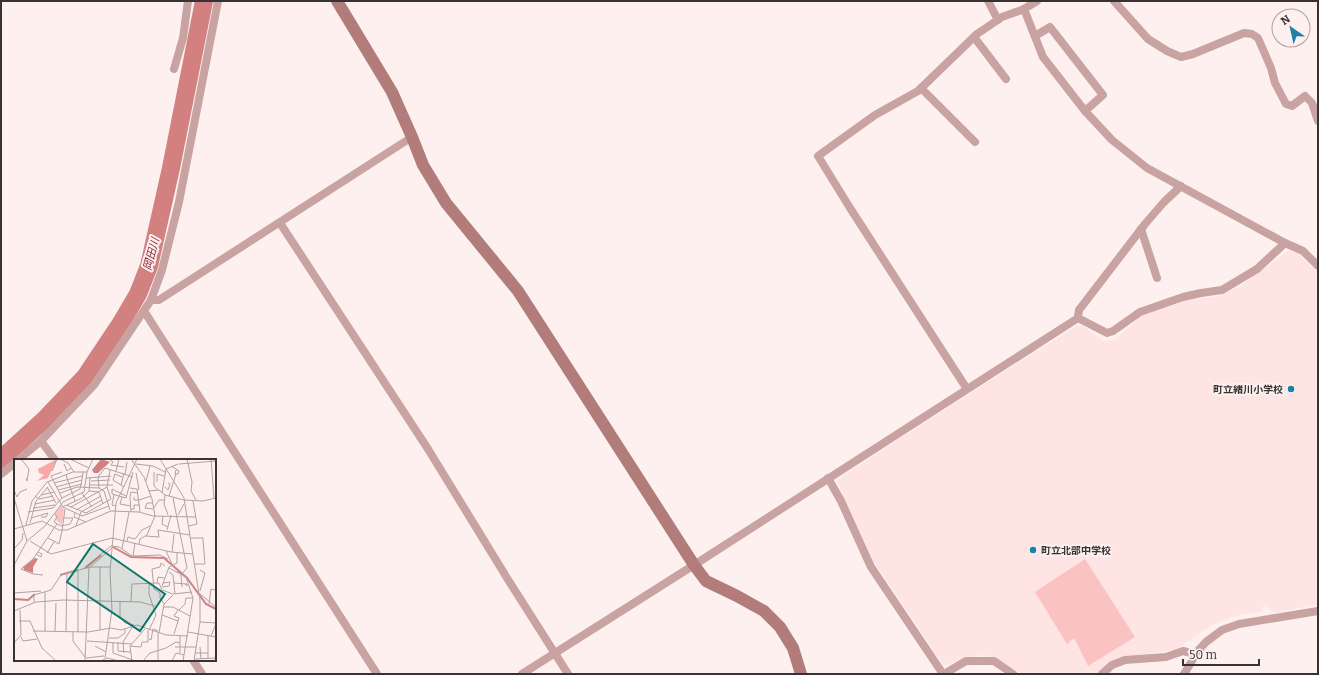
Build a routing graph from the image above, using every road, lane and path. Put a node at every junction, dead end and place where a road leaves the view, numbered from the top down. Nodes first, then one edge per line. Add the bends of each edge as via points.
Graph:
1 (188, 1) edge
2 (218, 1) edge
3 (337, 1) edge
4 (988, 1) edge
5 (1037, 1) edge
6 (1114, 1) edge
7 (1024, 9) junction
8 (998, 20) junction
9 (1035, 36) junction
10 (974, 37) junction
11 (174, 70) dead end
12 (1006, 79) dead end
13 (921, 88) junction
14 (1085, 111) junction
15 (1318, 121) edge
16 (412, 137) junction
17 (975, 142) dead end
18 (1181, 186) junction
19 (280, 223) junction
20 (1141, 229) junction
21 (1285, 243) junction
22 (1318, 266) edge
23 (1157, 278) dead end
24 (151, 300) junction
25 (144, 311) junction
26 (1078, 316) dead end
27 (967, 389) junction
28 (41, 441) junction
29 (19, 459) edge
30 (54, 459) edge
31 (14, 464) edge
32 (1, 474) edge
33 (828, 478) junction
34 (694, 566) junction
35 (1318, 611) edge
36 (554, 654) junction
37 (1195, 654) junction
38 (194, 661) edge
39 (202, 674) edge
40 (377, 674) edge
41 (522, 674) edge
42 (568, 674) edge
43 (801, 674) edge
44 (944, 674) edge
45 (1013, 674) edge
46 (1102, 674) edge
47 (1184, 674) edge

1 - 11 street via 183,38
2 - 24 street via 179,202 162,270
3 - 16 street via 392,92
4 - 8 street
5 - 7 street
6 - 15 street via 1148,39 1181,57 1244,32 1252,34 1258,38 1286,104 1292,106 1305,96 1312,103
7 - 8 street
7 - 9 street
8 - 10 street
9 - 14 street via 1043,57
9 - 14 street via 1050,27 1103,95
10 - 12 street
10 - 13 street
13 - 17 street
13 - 27 street via 875,115 818,156
14 - 18 street via 1112,140 1147,168
16 - 19 street
16 - 34 street via 423,165 446,202 518,291
18 - 20 street
18 - 21 street
19 - 24 street via 159,300
19 - 36 street via 428,449
20 - 23 street
20 - 26 street via 1079,310
21 - 22 street via 1303,251
21 - 27 street via 1257,269 1222,290 1182,297 1140,312 1113,332 1107,333 1078,318
24 - 25 street
25 - 28 street via 94,385
25 - 40 street
27 - 33 street
28 - 29 street
28 - 30 street
31 - 32 street
33 - 34 street
33 - 44 street via 871,567
34 - 36 street
34 - 43 street via 706,582 764,611 780,627 793,648
35 - 37 street via 1239,624 1222,630
36 - 41 street
36 - 42 street
37 - 46 street via 1183,651 1166,657 1125,660 1112,665
37 - 47 street
38 - 39 street
44 - 45 street via 966,661 994,661

